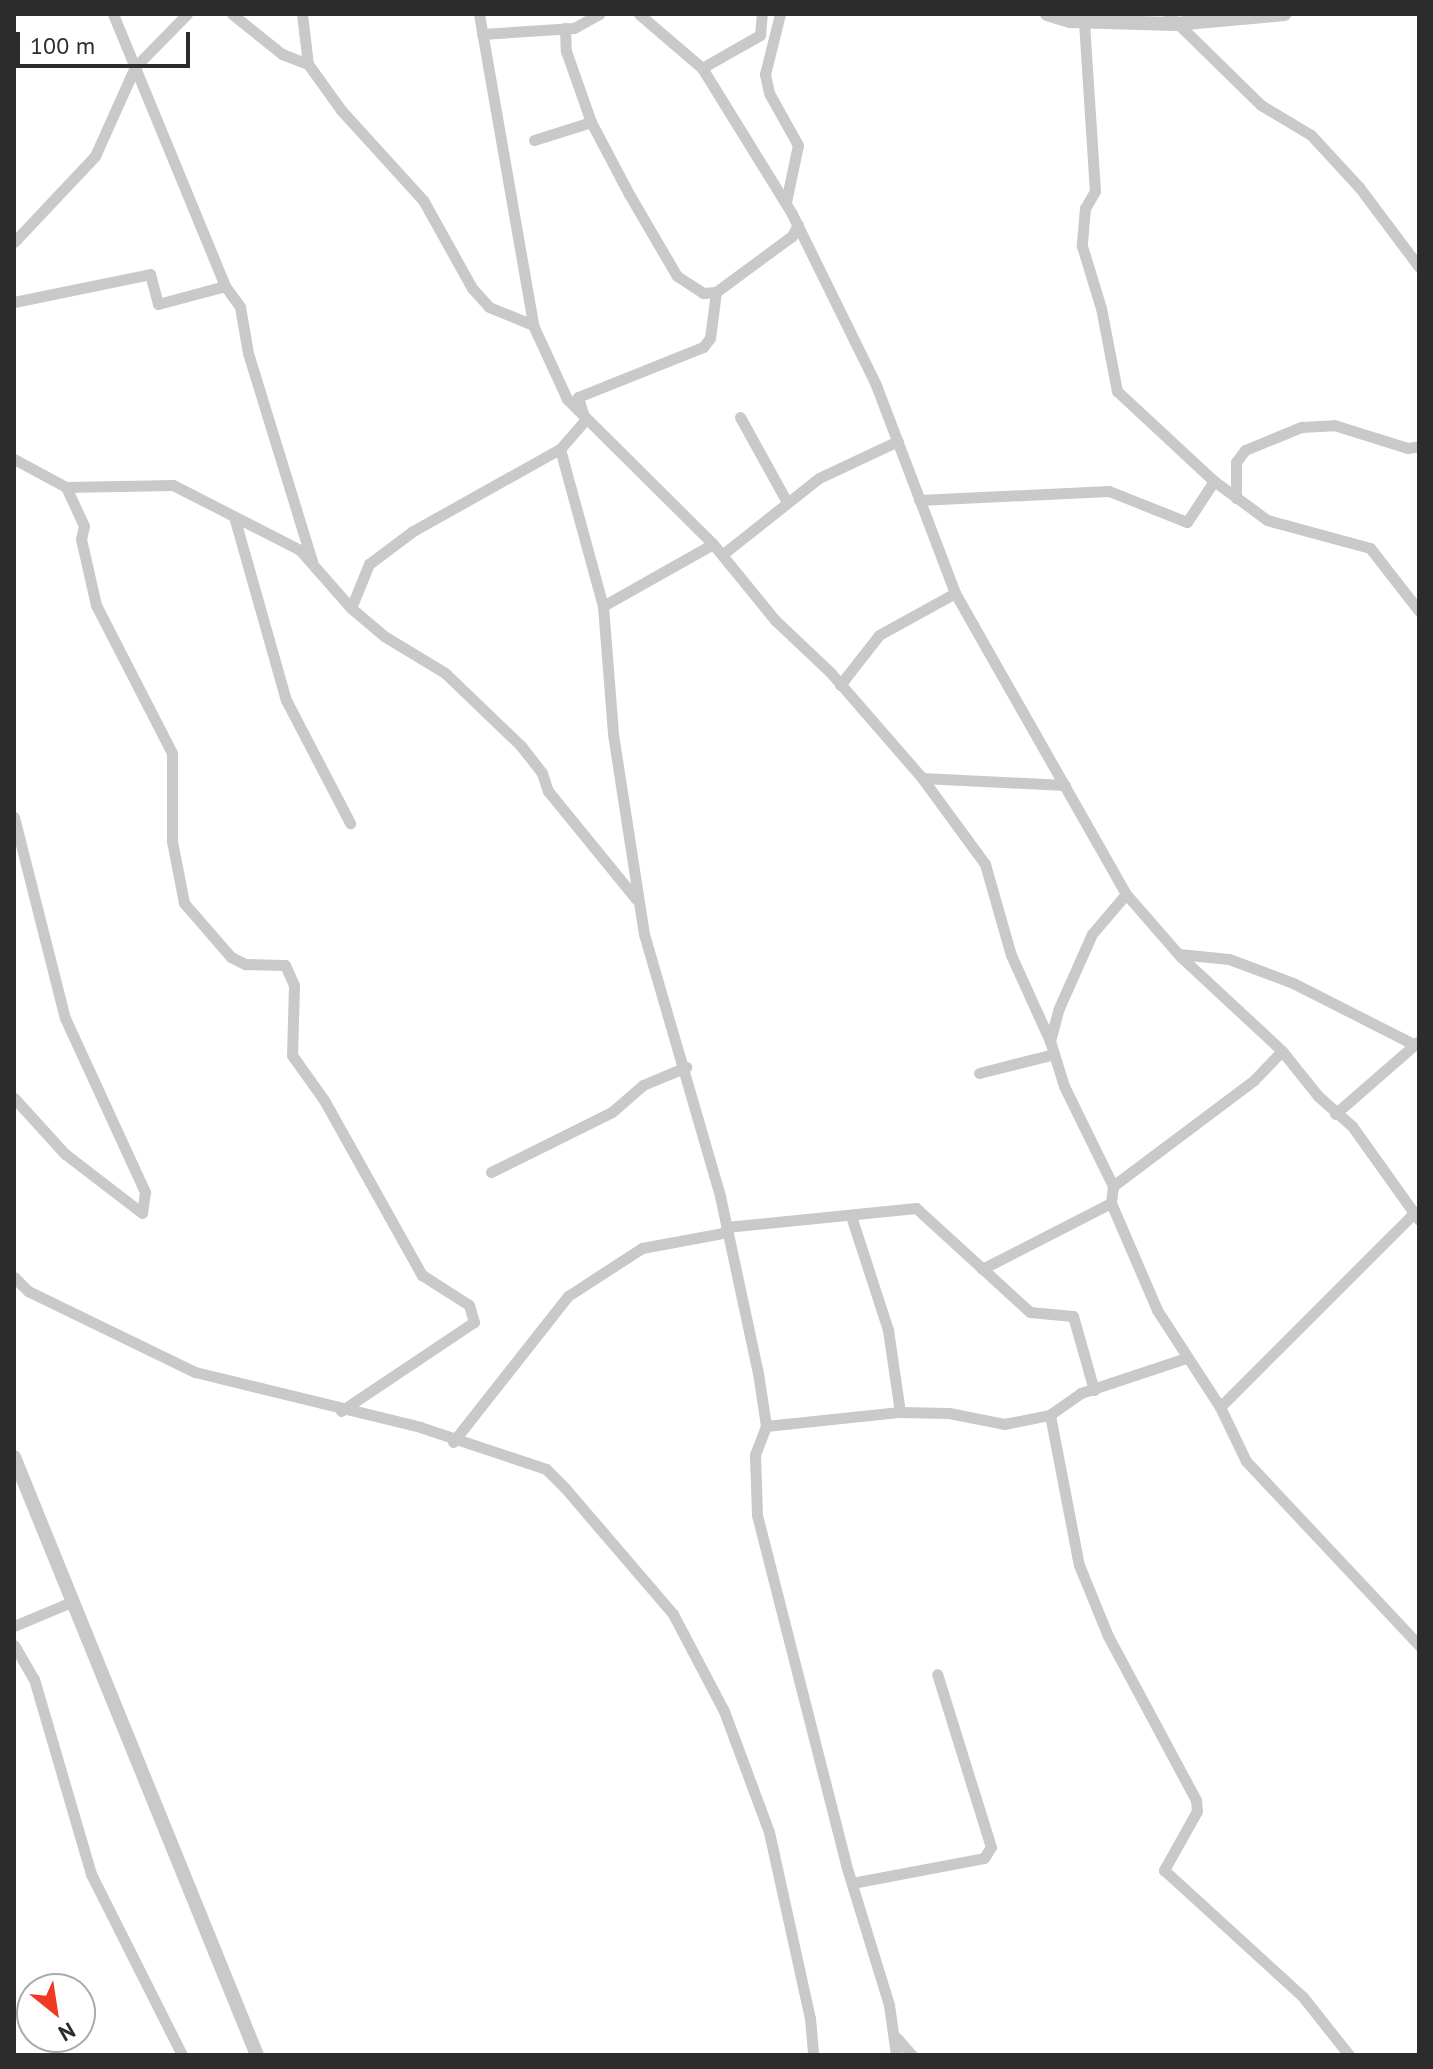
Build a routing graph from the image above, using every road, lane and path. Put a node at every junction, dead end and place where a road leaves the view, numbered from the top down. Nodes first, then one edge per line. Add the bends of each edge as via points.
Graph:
1 (113, 14) edge
2 (187, 14) edge
3 (232, 14) edge
4 (302, 14) edge
5 (479, 14) edge
6 (599, 14) edge
7 (639, 14) edge
8 (762, 14) edge
9 (780, 14) edge
10 (1047, 14) edge
11 (1285, 14) edge
12 (1075, 19) edge
13 (1171, 19) edge
14 (565, 28) junction
15 (482, 34) junction
16 (308, 64) junction
17 (135, 67) junction
18 (702, 68) junction
19 (591, 122) junction
20 (534, 140) dead end
21 (786, 202) junction
22 (792, 214) junction
23 (14, 242) edge
24 (1419, 267) edge
25 (225, 286) junction
26 (716, 292) junction
27 (14, 302) edge
28 (533, 325) junction
29 (740, 417) dead end
30 (585, 420) junction
31 (898, 441) junction
32 (1419, 446) edge
33 (560, 449) junction
34 (14, 459) edge
35 (1214, 481) junction
36 (66, 487) junction
37 (1236, 498) junction
38 (919, 500) junction
39 (787, 502) junction
40 (235, 520) junction
41 (713, 544) junction
42 (723, 554) junction
43 (313, 566) junction
44 (955, 593) junction
45 (603, 606) junction
46 (351, 608) junction
47 (1419, 611) edge
48 (840, 685) junction
49 (922, 778) junction
50 (1065, 785) junction
51 (14, 817) edge
52 (350, 823) dead end
53 (1126, 894) junction
54 (640, 906) junction
55 (1179, 954) junction
56 (1050, 1041) junction
57 (1417, 1043) edge
58 (1282, 1051) junction
59 (1054, 1054) junction
60 (686, 1067) junction
61 (979, 1073) dead end
62 (14, 1098) edge
63 (1335, 1114) junction
64 (491, 1172) dead end
65 (1113, 1186) junction
66 (1111, 1203) junction
67 (851, 1216) junction
68 (1417, 1216) edge
69 (727, 1230) junction
70 (982, 1269) junction
71 (14, 1277) edge
72 (1186, 1358) junction
73 (1094, 1390) junction
74 (1220, 1407) junction
75 (341, 1411) junction
76 (900, 1412) junction
77 (1050, 1415) junction
78 (766, 1426) junction
79 (453, 1442) junction
80 (14, 1457) edge
81 (71, 1602) junction
82 (14, 1626) edge
83 (14, 1645) edge
84 (1419, 1645) edge
85 (937, 1674) dead end
86 (852, 1883) junction
87 (897, 2038) junction
88 (182, 2055) edge
89 (257, 2055) edge
90 (813, 2055) edge
91 (896, 2055) edge
92 (912, 2055) edge
93 (1349, 2055) edge

1 - 17 street
2 - 17 street
3 - 16 street via 282,54
4 - 16 street
5 - 15 street
6 - 14 street
7 - 18 street
8 - 18 street via 760,35
9 - 21 street via 765,74 769,93 798,145
10 - 12 street
11 - 13 street
12 - 13 street
12 - 35 street via 1095,191 1085,208 1082,246 1101,308 1114,385
13 - 24 street via 1221,61 1261,105 1311,135 1359,187
14 - 15 street
14 - 19 street via 566,51
15 - 28 street
16 - 28 street via 349,121 423,200 472,288 489,307
17 - 23 street via 95,156
17 - 25 street
18 - 21 street
19 - 20 street
19 - 26 street via 677,276 703,293
21 - 22 street
22 - 26 street via 799,226 792,236
22 - 31 street
25 - 27 street via 158,304 150,274
25 - 43 street via 240,307 248,353
26 - 30 street via 710,338 703,347 578,397
28 - 30 street via 567,399
29 - 39 street
30 - 33 street
30 - 41 street
31 - 38 street
31 - 39 street via 819,478
32 - 37 street via 1408,448 1334,425 1301,427 1245,450 1236,462
33 - 45 street
33 - 46 street via 486,486 369,564
34 - 36 street
35 - 37 street
35 - 38 street via 1187,522 1109,491
36 - 40 street via 173,485
36 - 75 street via 84,526 81,539 96,605 172,753 172,841 184,903 231,957 245,964 285,965 294,985 292,1055 324,1100 422,1275 469,1305 474,1322
37 - 47 street via 1267,520 1370,548
38 - 44 street
39 - 42 street
40 - 43 street via 288,542
40 - 52 street via 286,700
41 - 42 street
41 - 45 street
42 - 48 street via 775,620
43 - 46 street
44 - 48 street via 879,635
44 - 50 street
45 - 54 street via 613,734
46 - 54 street via 384,636 445,673 521,746 542,773 548,791 600,859 630,885
48 - 49 street
49 - 50 street
49 - 56 street via 985,864 1011,955
50 - 53 street
51 - 62 street via 65,1018 145,1192 142,1213 65,1154
53 - 55 street
53 - 56 street via 1092,934
54 - 60 street via 657,982
55 - 57 street via 1229,959 1293,983
55 - 58 street
56 - 59 street
57 - 63 street
58 - 63 street
58 - 65 street via 1254,1080
59 - 61 street
59 - 65 street
60 - 64 street via 643,1085 612,1112
60 - 69 street
63 - 68 street via 1352,1126
65 - 66 street
66 - 70 street
66 - 72 street via 1157,1310
67 - 69 street
67 - 70 street via 916,1208
67 - 76 street via 888,1330
68 - 74 street
69 - 78 street
69 - 79 street via 642,1248 568,1296
70 - 73 street via 1030,1312 1073,1316
71 - 75 street via 28,1291 195,1372
72 - 73 street
72 - 74 street
73 - 77 street
74 - 84 street via 1256,1473
75 - 79 street via 420,1427
76 - 77 street via 949,1413 1004,1424
76 - 78 street
77 - 93 street via 1090,1599 1196,1800 1197,1811 1164,1870 1303,1997
78 - 86 street via 755,1455 757,1515
79 - 90 street via 546,1469 673,1614 724,1711 769,1832 810,2018
80 - 81 street
81 - 82 street
81 - 89 street
83 - 88 street via 34,1679 91,1874
85 - 86 street via 991,1847 984,1858
86 - 87 street
87 - 91 street
87 - 92 street

